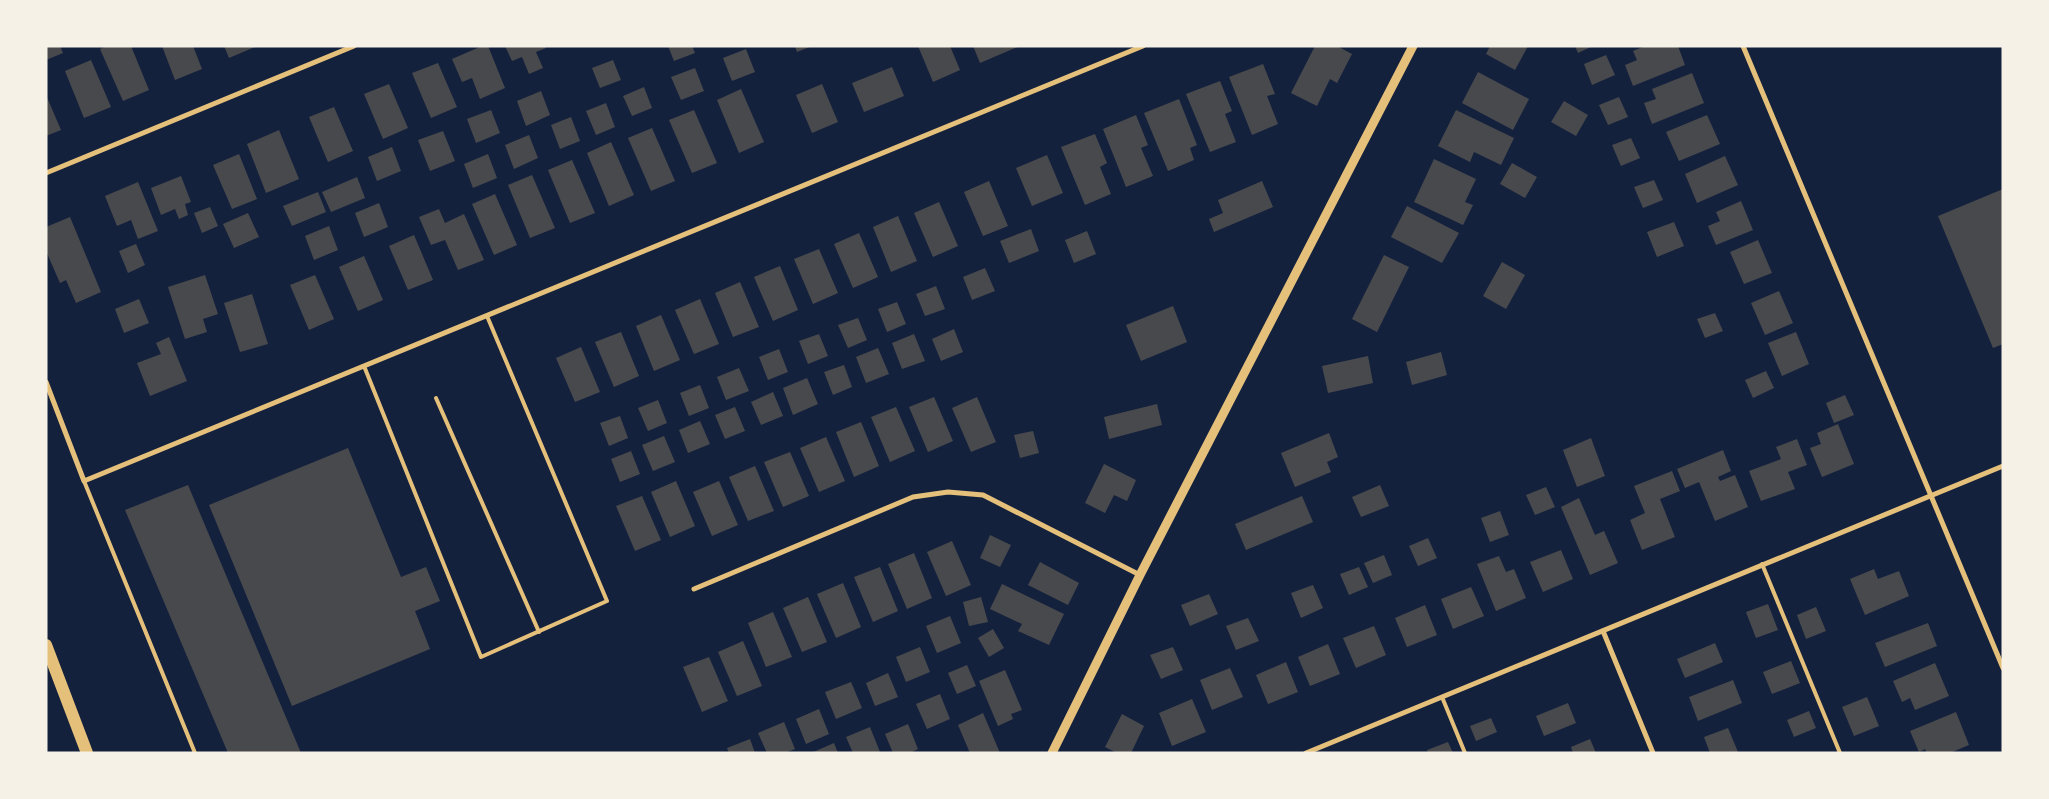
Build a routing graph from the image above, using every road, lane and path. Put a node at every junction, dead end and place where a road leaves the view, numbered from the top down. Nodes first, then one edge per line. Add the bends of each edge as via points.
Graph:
1 (354, 46) edge
2 (1143, 46) edge
3 (1413, 46) edge
4 (1743, 46) edge
5 (46, 173) edge
6 (487, 316) junction
7 (364, 366) junction
8 (46, 382) edge
9 (436, 398) dead end
10 (2003, 466) edge
11 (84, 481) junction
12 (1932, 495) junction
13 (1762, 564) junction
14 (1140, 575) junction
15 (694, 589) dead end
16 (1603, 630) junction
17 (539, 632) junction
18 (46, 645) edge
19 (2003, 668) edge
20 (1442, 697) junction
21 (87, 753) edge
22 (194, 753) edge
23 (1052, 753) edge
24 (1306, 753) edge
25 (1465, 753) edge
26 (1653, 753) edge
27 (1840, 753) edge

1 - 5 street
2 - 6 street
3 - 14 street
4 - 12 street
6 - 7 street
6 - 17 lane via 607,601
7 - 11 street
7 - 17 lane via 481,658
8 - 11 street
9 - 17 lane
10 - 12 street
11 - 22 lane
12 - 13 street
12 - 19 street
13 - 16 street
13 - 27 lane
14 - 15 street via 983,495 948,492 913,497
14 - 23 street
16 - 20 street
16 - 26 street
18 - 21 main road
20 - 24 street
20 - 25 lane

